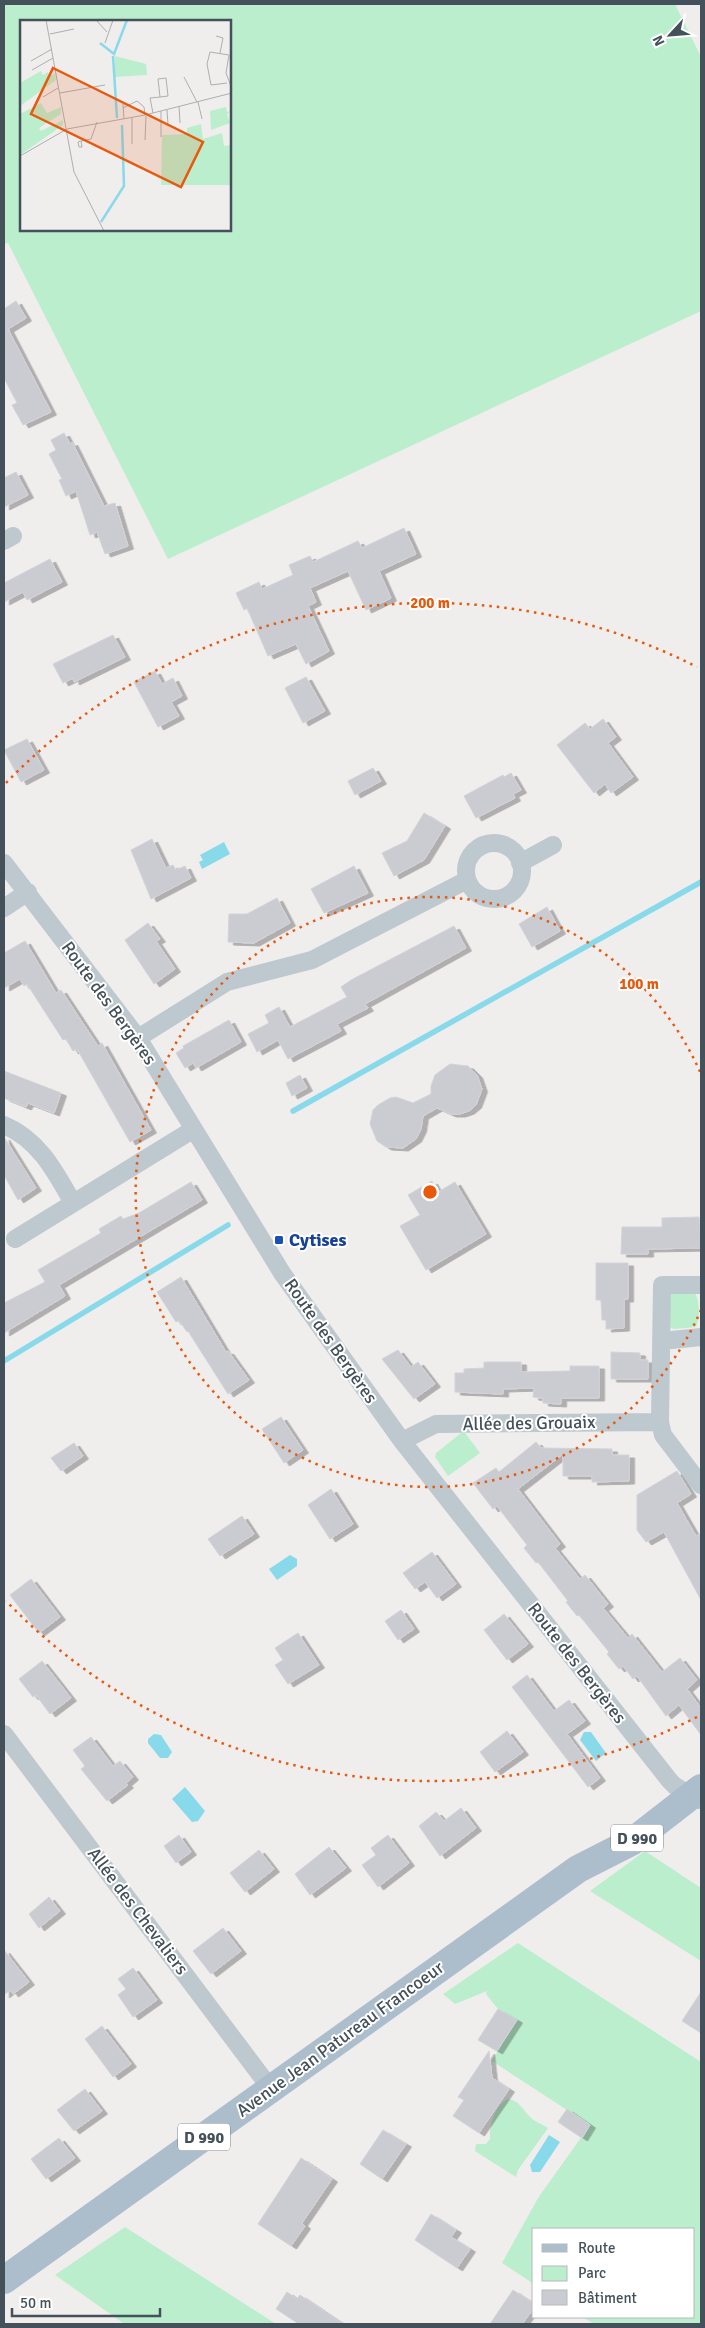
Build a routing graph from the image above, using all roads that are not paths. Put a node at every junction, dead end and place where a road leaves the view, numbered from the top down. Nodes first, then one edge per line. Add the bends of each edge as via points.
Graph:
1 (553, 845) dead end
2 (4, 863) edge
3 (520, 863) junction
4 (467, 880) junction
5 (28, 892) junction
6 (4, 908) edge
7 (138, 1038) junction
8 (4, 1125) edge
9 (194, 1129) junction
10 (73, 1203) junction
11 (15, 1239) dead end
12 (701, 1285) edge
13 (701, 1337) edge
14 (662, 1340) junction
15 (660, 1422) junction
16 (402, 1441) junction
17 (701, 1485) edge
18 (4, 1734) edge
19 (701, 1767) edge
20 (692, 1793) edge
21 (271, 2088) junction
22 (4, 2280) edge

1 - 3 street
2 - 5 street, Route des Bergères
3 - 4 street via 521,878 507,896 484,898 474,892
3 - 4 street via 508,847 486,844 475,849 468,858
4 - 7 street via 312,960 227,982
5 - 6 street
5 - 7 street, Route des Bergères
7 - 9 street, Route des Bergères
8 - 10 street via 24,1135 39,1149
9 - 10 street
9 - 16 street, Route des Bergères via 282,1273
10 - 11 street
12 - 14 street via 662,1286
13 - 14 street
14 - 15 street
15 - 16 street, Allée des Grouaix via 436,1424
15 - 17 street via 663,1435
16 - 20 street, Route des Bergères
18 - 21 street, Allée des Chevaliers
19 - 20 main road, D 990
20 - 21 main road, Avenue Jean Patureau Francoeur / D 990 via 633,1841 578,1869
21 - 22 main road, Avenue Jean Patureau Francoeur / D 990

